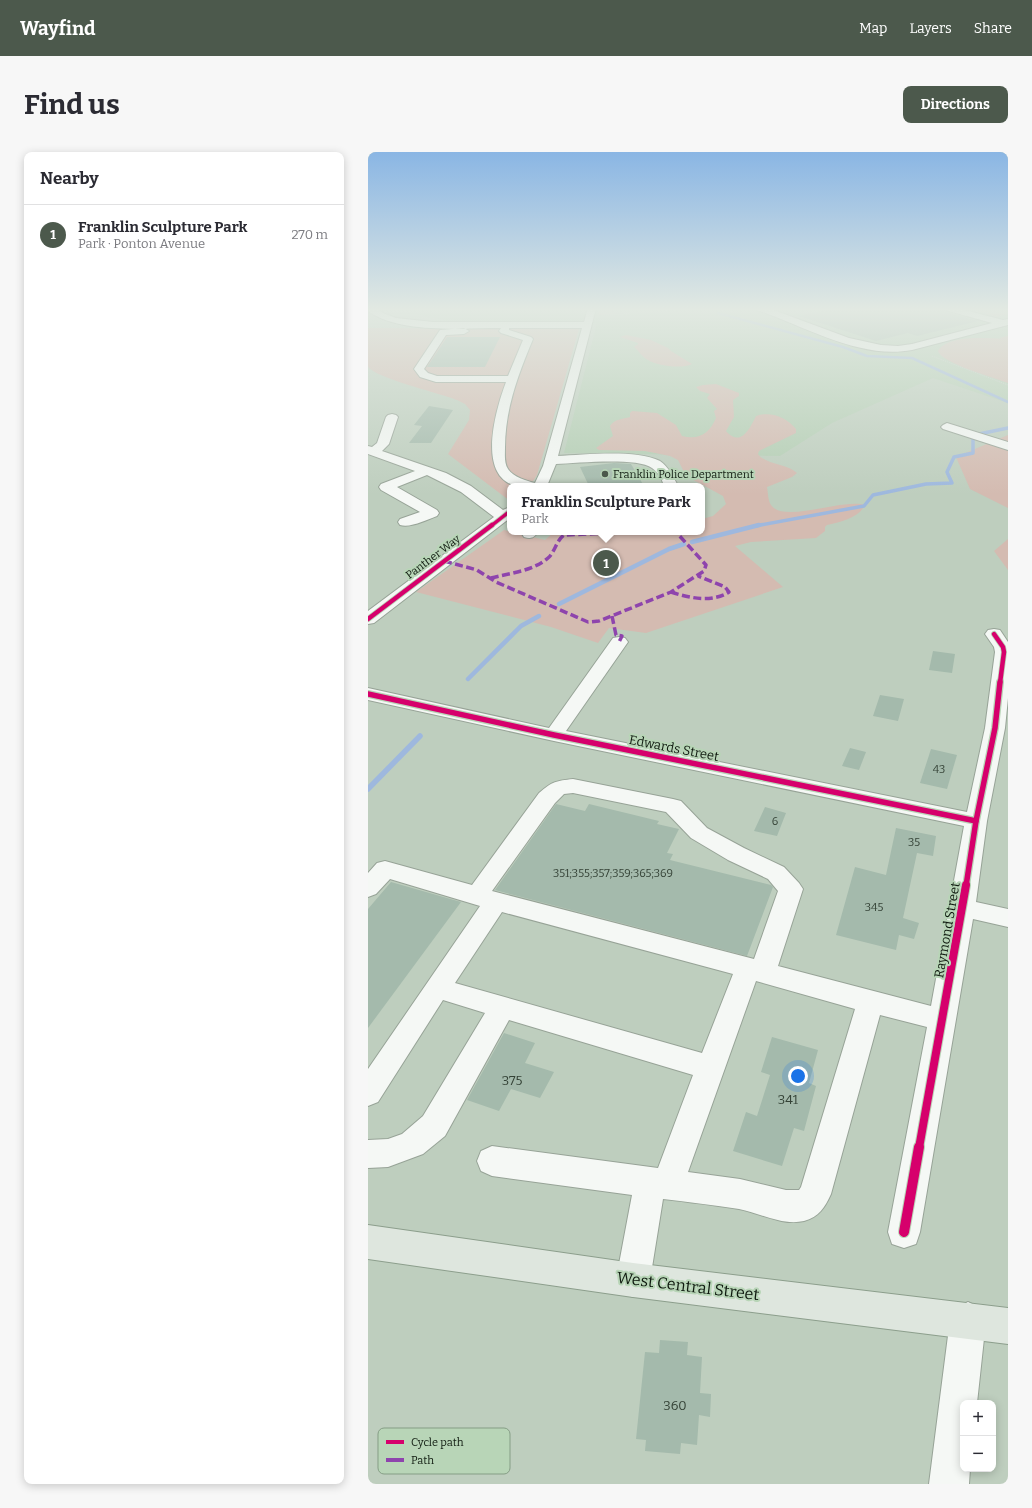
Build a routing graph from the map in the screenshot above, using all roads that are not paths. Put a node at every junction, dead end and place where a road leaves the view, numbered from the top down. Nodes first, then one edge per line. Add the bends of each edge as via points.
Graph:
1 (441, 370) edge
2 (515, 370) edge
3 (575, 370) edge
4 (513, 374) junction
5 (392, 417) dead end
6 (947, 427) dead end
7 (1008, 446) edge
8 (371, 451) edge
9 (551, 460) junction
10 (427, 471) junction
11 (520, 483) edge
12 (542, 483) edge
13 (669, 483) edge
14 (506, 514) edge
15 (405, 522) dead end
16 (368, 619) edge
17 (994, 634) dead end
18 (619, 642) dead end
19 (368, 694) edge
20 (554, 735) junction
21 (976, 821) junction
22 (368, 888) edge
23 (486, 899) junction
24 (963, 908) junction
25 (1008, 918) edge
26 (755, 970) junction
27 (437, 988) junction
28 (870, 1002) junction
29 (503, 1007) junction
30 (943, 1020) junction
31 (710, 1068) junction
32 (372, 1079) edge
33 (368, 1154) edge
34 (492, 1161) dead end
35 (659, 1183) junction
36 (904, 1232) dead end
37 (368, 1242) edge
38 (633, 1280) junction
39 (1008, 1310) edge
40 (968, 1320) junction
41 (1008, 1326) edge
42 (949, 1484) edge

1 - 4 street
2 - 4 street
3 - 9 street
4 - 11 street via 501,414 498,459 503,472
5 - 8 street via 382,444
6 - 7 street
8 - 10 street
9 - 12 street
9 - 13 street via 626,458 650,462 657,465
10 - 14 street via 466,489
10 - 15 street via 386,487 432,513
14 - 16 street, Panther Way
17 - 21 street, Raymond Street via 1004,652 994,728
18 - 20 street
19 - 20 street, Edwards Street
20 - 21 street, Edwards Street
21 - 24 street, Raymond Street
22 - 23 street via 384,869
23 - 26 street
23 - 26 street via 547,798 558,788 578,787 673,806 699,833 736,854 776,872 791,889
23 - 27 street
24 - 25 street
24 - 30 street, Raymond Street
26 - 28 street
26 - 31 street
27 - 29 street
27 - 32 street
28 - 30 street
28 - 35 street via 815,1194 811,1200 804,1205 786,1206 740,1194
29 - 31 street
29 - 33 street via 434,1126 412,1144 388,1152
30 - 36 street, Raymond Street
31 - 35 street
34 - 35 street
35 - 38 street
37 - 38 main road, West Central Street
38 - 40 main road, West Central Street
39 - 40 main road
40 - 41 main road, West Central Street
40 - 42 street

